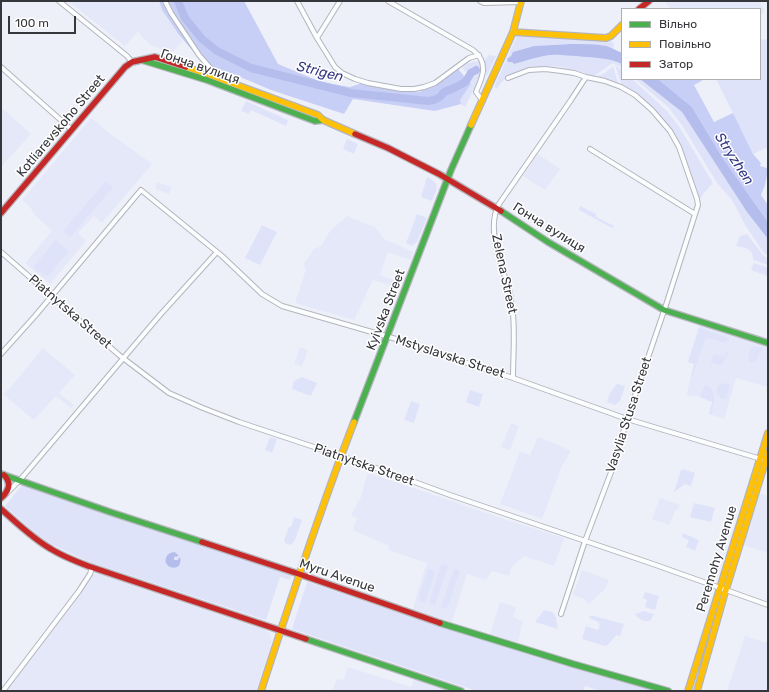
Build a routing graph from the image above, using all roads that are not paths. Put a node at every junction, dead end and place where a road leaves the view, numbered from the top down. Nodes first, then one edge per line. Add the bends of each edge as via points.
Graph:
1 (59, 1) edge
2 (165, 1) edge
3 (297, 1) edge
4 (340, 1) edge
5 (388, 1) edge
6 (480, 1) edge
7 (521, 1) edge
8 (649, 1) edge
9 (640, 8) edge
10 (621, 26) edge
11 (513, 32) junction
12 (317, 38) junction
13 (479, 55) junction
14 (140, 59) junction
15 (132, 62) junction
16 (1, 67) edge
17 (213, 76) junction
18 (508, 78) dead end
19 (586, 78) junction
20 (482, 100) junction
21 (323, 120) junction
22 (72, 130) junction
23 (590, 150) dead end
24 (448, 179) junction
25 (497, 208) junction
26 (1, 213) edge
27 (695, 214) junction
28 (1, 252) edge
29 (216, 252) junction
30 (52, 296) junction
31 (664, 310) junction
32 (388, 336) junction
33 (768, 343) edge
34 (1, 354) edge
35 (123, 358) junction
36 (513, 378) junction
37 (627, 419) junction
38 (768, 433) edge
39 (768, 453) edge
40 (341, 456) junction
41 (764, 461) edge
42 (2, 474) edge
43 (20, 480) junction
44 (4, 496) edge
45 (1, 509) edge
46 (585, 541) junction
47 (92, 568) junction
48 (298, 574) junction
49 (723, 589) junction
50 (768, 605) edge
51 (561, 614) dead end
52 (281, 631) junction
53 (688, 690) edge
54 (3, 691) edge
55 (262, 691) edge
56 (461, 691) edge
57 (668, 691) edge
58 (697, 691) edge

1 - 15 street
2 - 17 street, Гонча вулиця via 170,13 212,70
3 - 12 street
4 - 12 street
5 - 13 street
6 - 7 street
7 - 11 main road, Kyivska Street
8 - 9 main road
10 - 11 main road via 606,38
11 - 20 main road, Kyivska Street
12 - 13 street via 335,67 342,73 368,83 401,89 424,88 469,58
13 - 20 street via 483,67 476,92
14 - 15 main road, Kotliarevskoho Street
14 - 17 main road, Гонча вулиця via 154,57
14 - 21 main road, Гонча вулиця via 207,80 315,121
15 - 22 main road, Kotliarevskoho Street
16 - 22 street
17 - 21 main road, Гонча вулиця via 318,115
18 - 19 street, Vasylia Stusa Street via 529,70 545,69 574,72
19 - 25 street, Zelena Street
19 - 27 street, Vasylia Stusa Street via 621,87 635,95 670,131 679,147 697,199
20 - 24 main road, Kyivska Street
21 - 24 main road, Гонча вулиця via 388,148
22 - 26 main road, Kotliarevskoho Street
23 - 27 street
24 - 25 main road, Гонча вулиця
24 - 32 main road, Kyivska Street
25 - 31 main road, Гонча вулиця via 548,242
25 - 36 street, Zelena Street via 494,213 494,235 513,314
27 - 31 street, Vasylia Stusa Street
28 - 30 street, Piatnytska Street
29 - 30 street, Mstyslavska Street via 141,190
29 - 32 street, Mstyslavska Street via 262,294 282,306
29 - 35 street
30 - 34 street
30 - 35 street, Piatnytska Street
31 - 33 main road, Гонча вулиця
31 - 37 street, Vasylia Stusa Street
32 - 36 street, Mstyslavska Street
32 - 40 main road, Kyivska Street
35 - 40 street, Piatnytska Street via 169,393 239,422
35 - 43 street
36 - 37 street, Mstyslavska Street
37 - 41 street, Mstyslavska Street
37 - 46 street, Vasylia Stusa Street via 613,467
38 - 41 main road, Peremohy Avenue
39 - 41 main road, Peremohy Avenue
40 - 46 street, Piatnytska Street
40 - 48 main road, Kyivska Street
41 - 49 main road, Peremohy Avenue
42 - 43 main road, Myru Avenue
42 - 44 main road via 9,482
43 - 44 street
43 - 48 main road, Myru Avenue
45 - 47 main road via 51,549
46 - 49 street, Piatnytska Street
46 - 51 street, Vasylia Stusa Street
47 - 52 main road
47 - 54 street via 79,591
48 - 52 main road, Kyivska Street
48 - 57 main road, Myru Avenue via 433,621
49 - 50 street, Piatnytska Street
49 - 53 main road, Peremohy Avenue
49 - 58 main road, Peremohy Avenue
52 - 55 main road, Kyivska Street
52 - 56 main road

